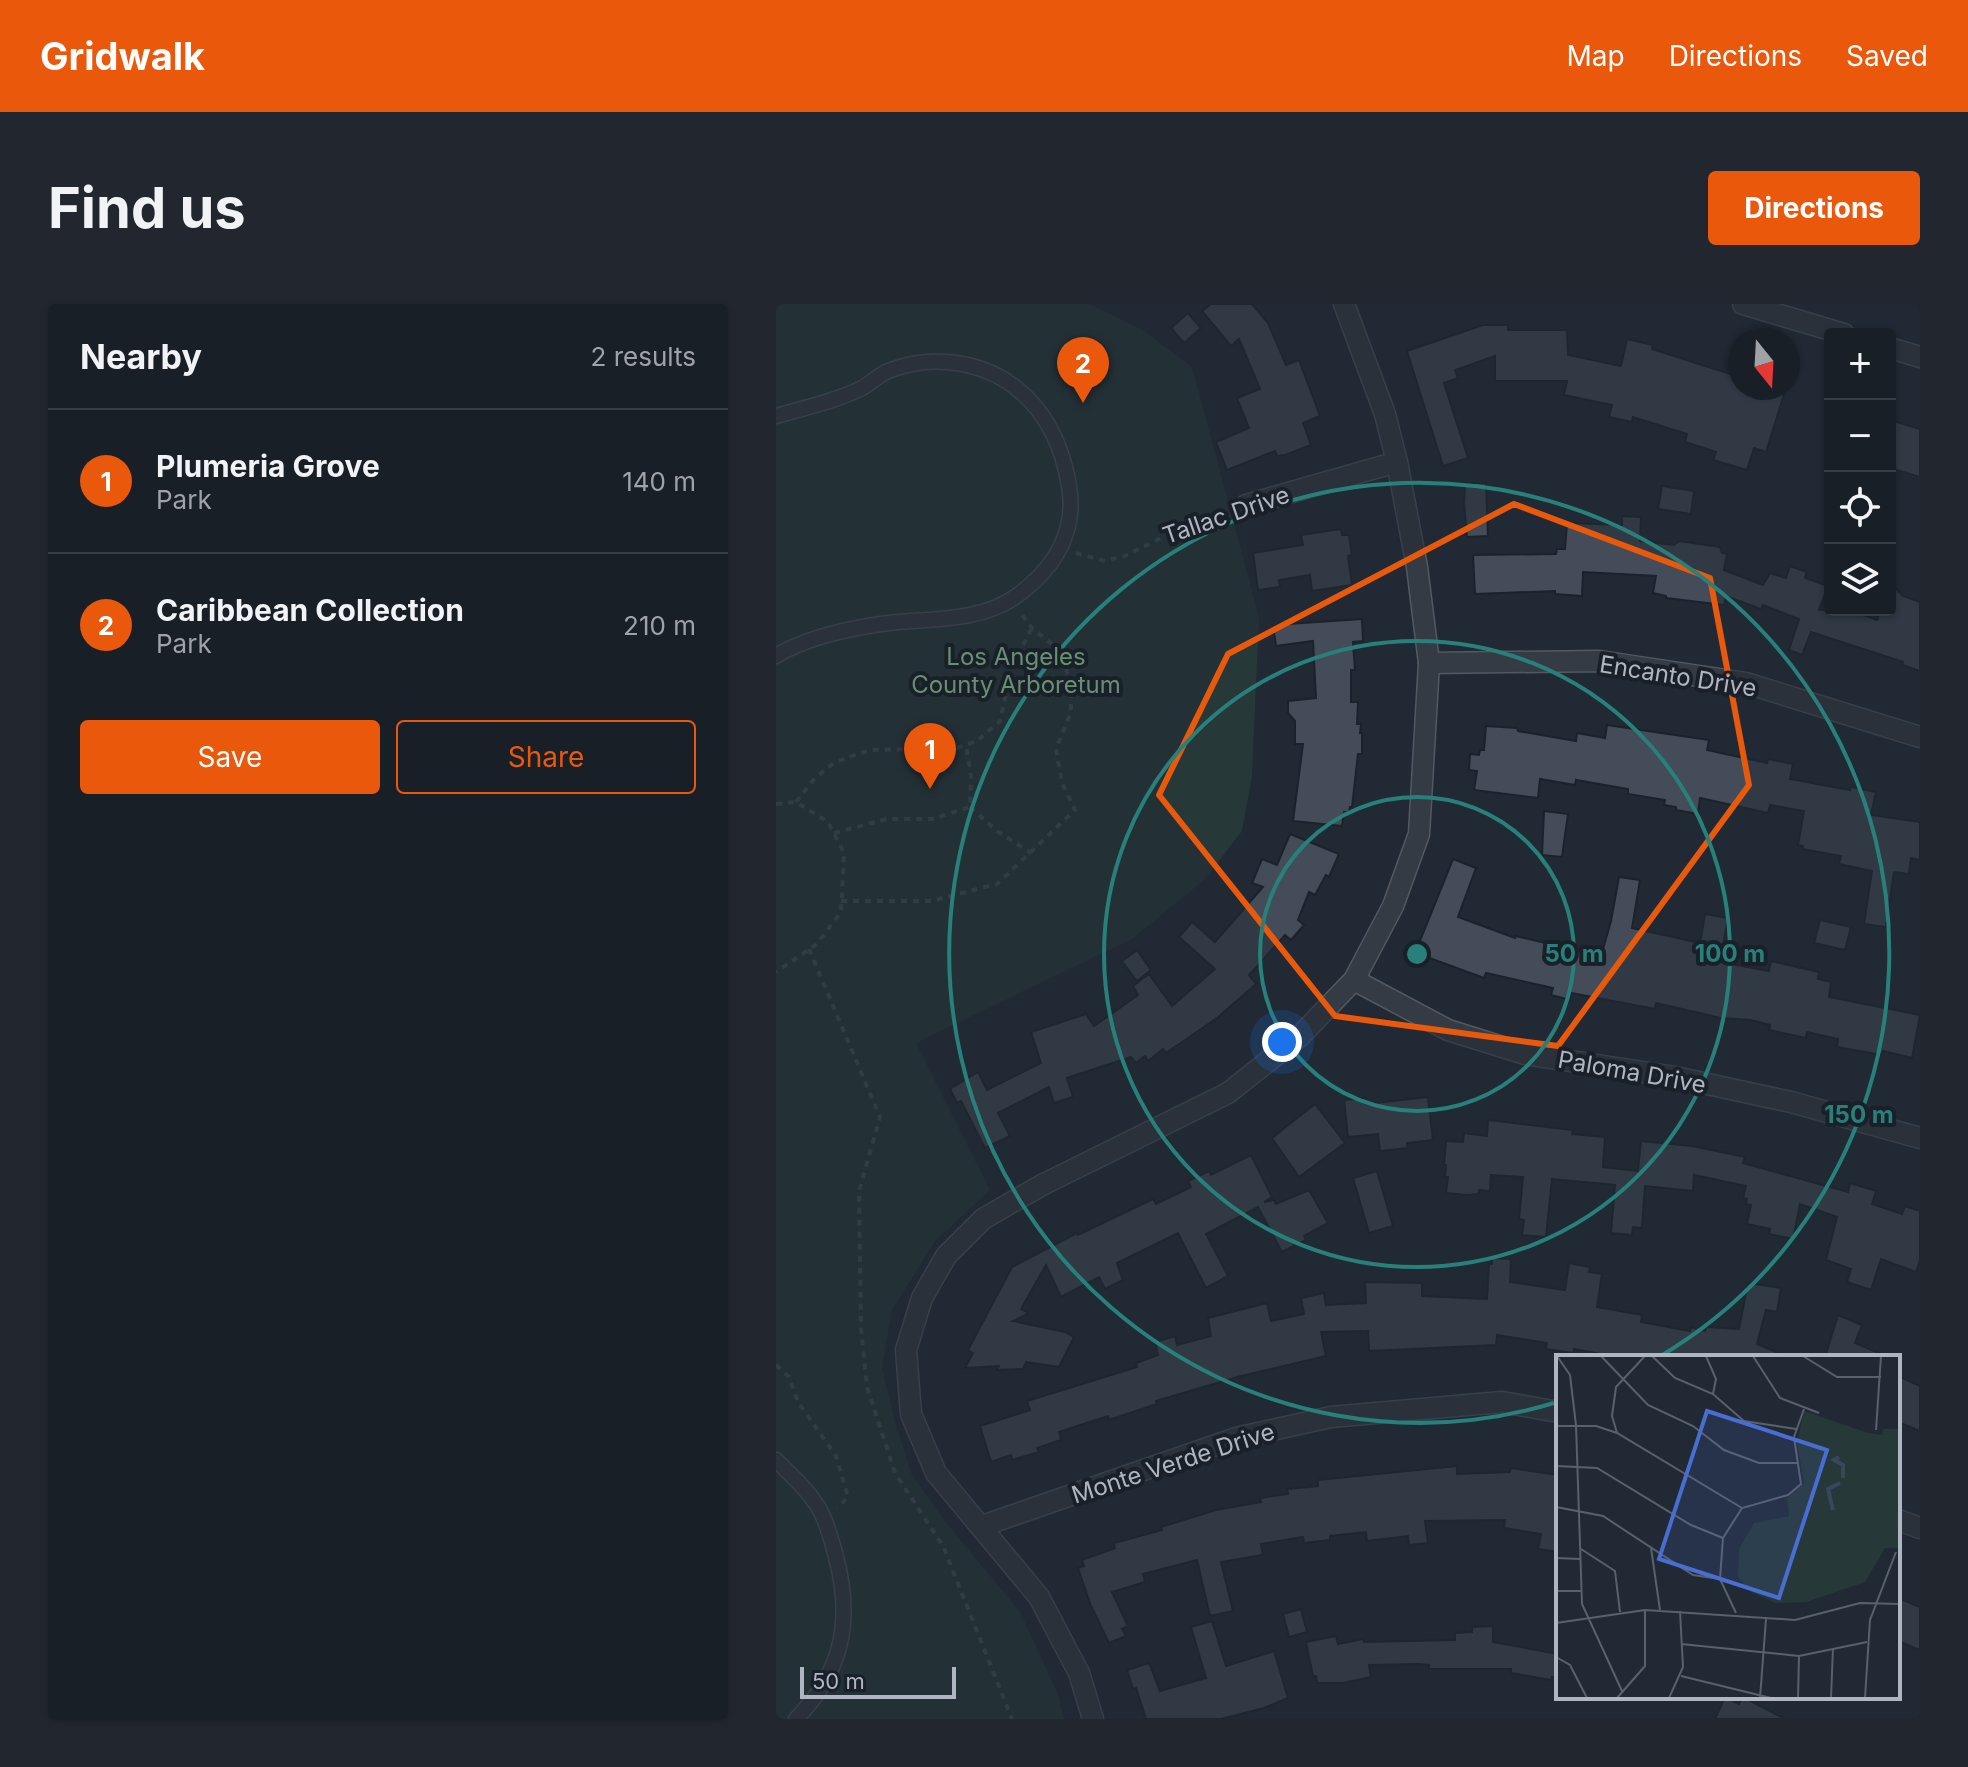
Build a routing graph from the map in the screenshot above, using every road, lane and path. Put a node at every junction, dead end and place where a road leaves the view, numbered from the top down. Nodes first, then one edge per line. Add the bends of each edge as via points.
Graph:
1 (1344, 304) edge
2 (1743, 304) edge
3 (1824, 328) edge
4 (1896, 350) edge
5 (1920, 357) edge
6 (776, 416) edge
7 (1397, 462) junction
8 (1246, 505) joint
9 (1058, 550) junction
10 (1012, 600) junction
11 (1032, 628) junction
12 (776, 656) edge
13 (1429, 663) junction
14 (1920, 737) edge
15 (966, 745) junction
16 (796, 802) junction
17 (776, 804) edge
18 (970, 807) junction
19 (834, 833) junction
20 (1031, 853) junction
21 (841, 901) junction
22 (776, 972) edge
23 (1354, 980) junction
24 (1920, 1138) edge
25 (776, 1365) edge
26 (1556, 1412) edge
27 (776, 1460) edge
28 (824, 1521) junction
29 (1900, 1521) edge
30 (982, 1526) junction
31 (1920, 1528) edge
32 (796, 1719) edge
33 (1093, 1719) edge

1 - 7 street
2 - 3 street
4 - 5 street
6 - 9 street via 917,363 948,362 1003,379 1029,397 1060,447 1072,505
7 - 8 street, Tallac Drive
7 - 13 street
8 - 9 path, Tallac Drive via 1105,561
9 - 10 street via 1042,576
10 - 11 path
10 - 12 street via 979,612 851,629
11 - 15 path via 1013,664 1000,721
11 - 20 path via 1063,653 1071,712 1056,749 1062,783 1075,810
13 - 14 street, Encanto Drive via 1599,661 1746,683
13 - 23 street via 1419,834 1393,906
15 - 16 path via 870,750 835,762
15 - 18 path
16 - 17 path
16 - 19 path via 828,822
18 - 19 path via 932,819 887,819
18 - 20 path
19 - 21 path via 844,853
20 - 21 path via 997,884 931,901
21 - 22 path via 841,912 817,944
23 - 24 street, Paloma Drive via 1448,1030 1525,1054 1675,1077
23 - 30 street via 1300,1036 1228,1093 983,1219 946,1256 922,1298 906,1350 911,1414 936,1473
25 - 28 path via 789,1377 798,1402 836,1456 848,1497
26 - 30 street, Monte Verde Drive via 1502,1402 1331,1417 1236,1438
27 - 28 street via 816,1503
28 - 32 street via 843,1583 844,1626 835,1666
29 - 31 street
30 - 33 street via 1039,1597 1079,1673

